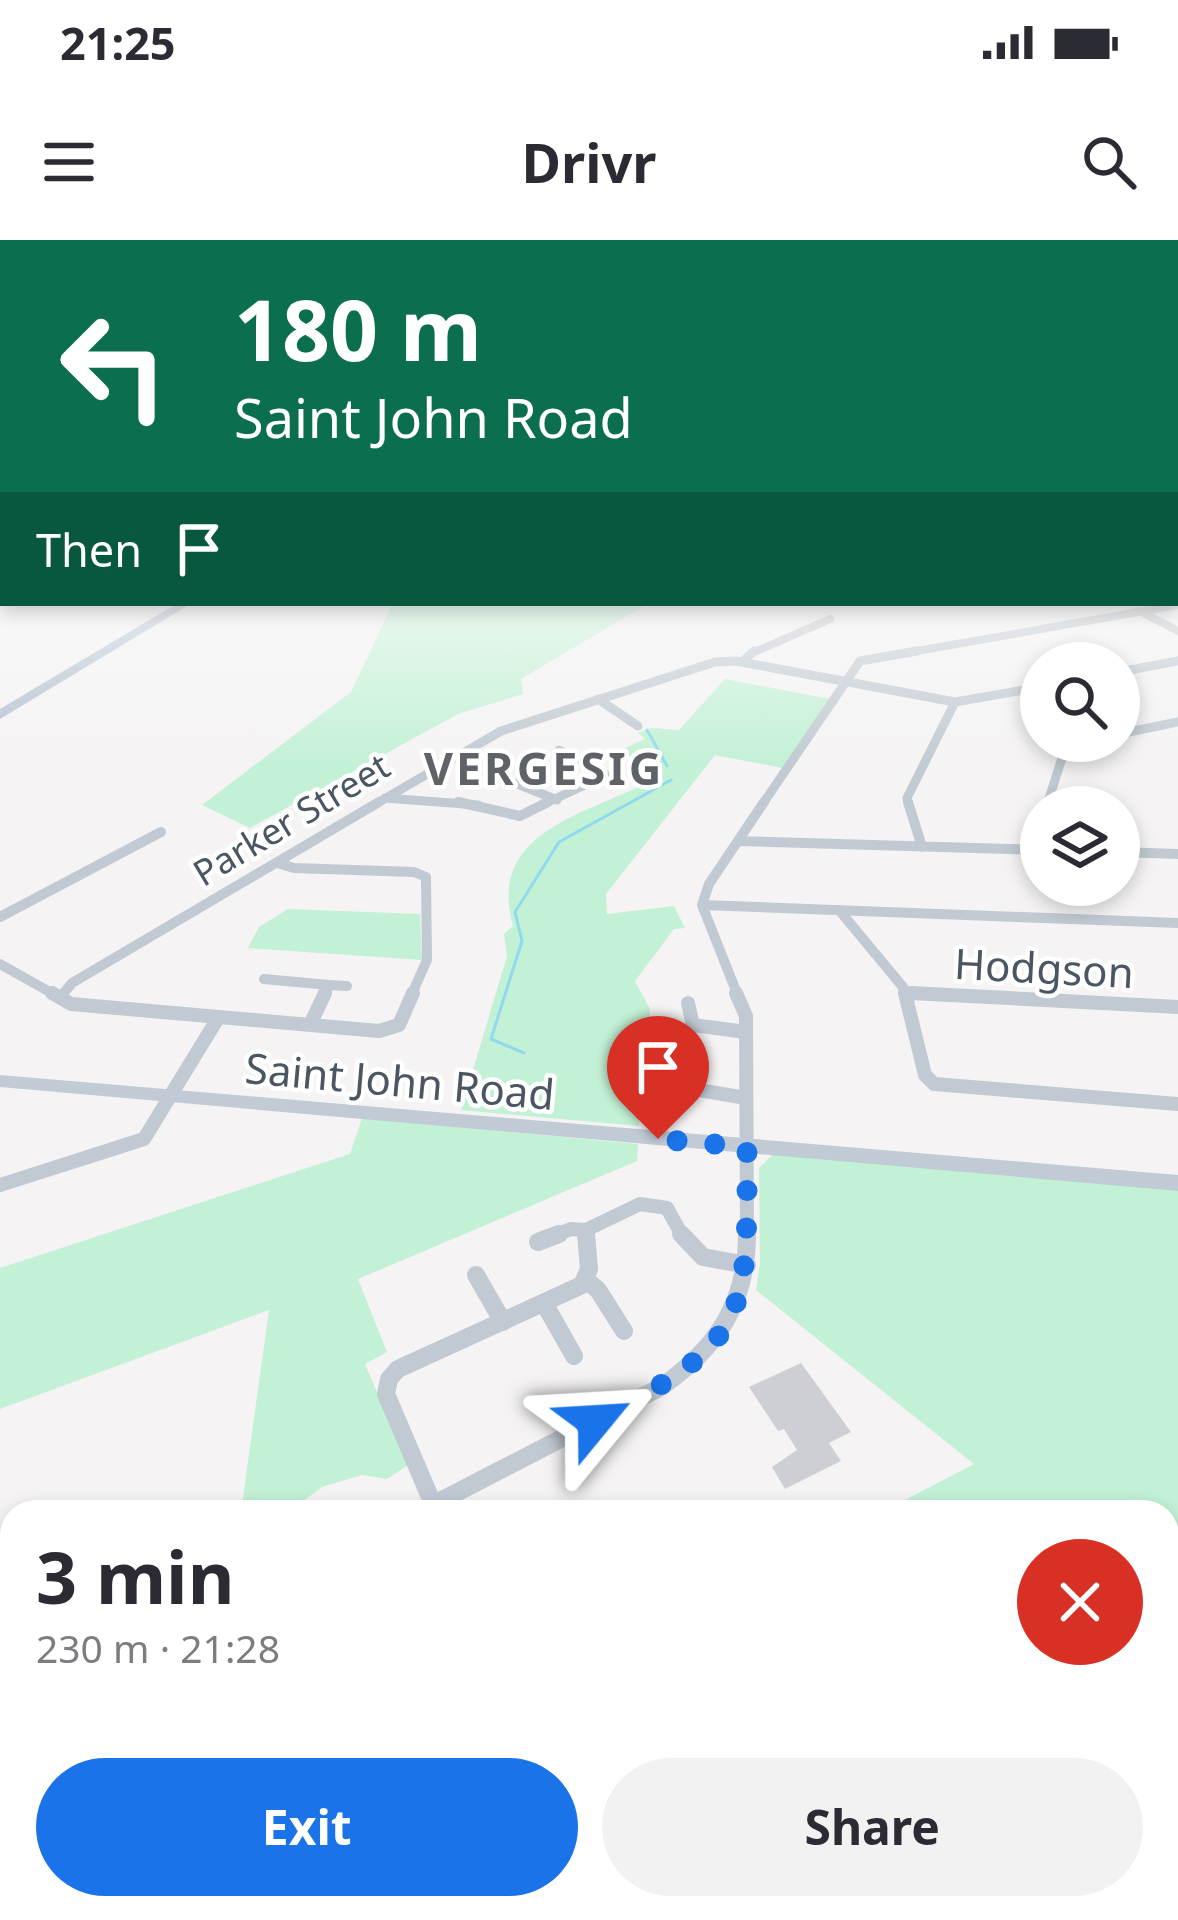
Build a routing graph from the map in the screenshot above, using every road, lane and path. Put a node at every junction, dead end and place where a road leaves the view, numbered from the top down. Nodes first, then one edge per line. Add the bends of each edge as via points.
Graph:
1 (174, 610) edge
2 (1143, 610) edge
3 (1139, 611) junction
4 (830, 619) dead end
5 (1178, 631) edge
6 (742, 662) junction
7 (1178, 662) edge
8 (1140, 668) edge
9 (846, 681) junction
10 (1020, 691) edge
11 (598, 699) junction
12 (955, 702) junction
13 (0, 715) edge
14 (1178, 722) edge
15 (638, 726) dead end
16 (1140, 730) edge
17 (559, 750) dead end
18 (515, 783) dead end
19 (385, 798) junction
20 (557, 800) junction
21 (161, 832) dead end
22 (738, 841) junction
23 (922, 847) junction
24 (1020, 849) edge
25 (1140, 853) edge
26 (1178, 854) edge
27 (277, 862) junction
28 (702, 905) junction
29 (839, 910) junction
30 (0, 917) edge
31 (1178, 923) edge
32 (0, 964) edge
33 (264, 980) dead end
34 (329, 985) junction
35 (347, 986) dead end
36 (906, 993) junction
37 (62, 995) junction
38 (688, 1003) dead end
39 (1178, 1007) edge
40 (218, 1018) junction
41 (310, 1025) junction
42 (746, 1032) junction
43 (688, 1068) dead end
44 (0, 1078) edge
45 (173, 1095) junction
46 (746, 1098) junction
47 (1178, 1104) edge
48 (747, 1147) junction
49 (1178, 1183) edge
50 (0, 1185) edge
51 (586, 1230) junction
52 (538, 1242) dead end
53 (747, 1265) junction
54 (476, 1274) dead end
55 (586, 1280) junction
56 (544, 1303) junction
57 (503, 1322) junction
58 (624, 1330) dead end
59 (574, 1356) dead end
60 (423, 1500) edge
61 (441, 1500) edge

1 - 13 main road
2 - 3 street
3 - 5 street
3 - 9 street via 863,658
4 - 6 street, Parker Street
6 - 9 street
6 - 11 street, Parker Street
7 - 8 street
9 - 12 street
9 - 22 street
10 - 12 street
11 - 15 street
11 - 19 street, Parker Street via 501,730
12 - 23 street via 908,798
14 - 16 street
17 - 20 street via 607,773
18 - 20 street
19 - 20 street via 520,816
19 - 27 street, Parker Street
21 - 30 street
22 - 23 street
22 - 28 street
23 - 24 street
25 - 26 street
27 - 37 street, Parker Street
27 - 41 street via 414,872 428,881 428,960 403,1022 379,1031
28 - 29 street
28 - 42 street via 743,1003
29 - 31 street
29 - 36 street
32 - 37 street
33 - 34 street
34 - 35 street
34 - 41 street
36 - 39 street, Hodgson
36 - 47 street via 921,1067 934,1084
37 - 40 street via 74,1005
38 - 42 street via 694,1025
40 - 41 street
40 - 45 street
42 - 46 street
43 - 46 street via 693,1089
44 - 45 main road, Saint John Road
45 - 48 main road, Saint John Road
45 - 50 street via 138,1142
46 - 48 street
48 - 49 main road, Saint John Road
48 - 53 street
51 - 52 street
51 - 53 street via 657,1203 692,1252
51 - 55 street
53 - 61 street via 728,1322 678,1376
54 - 57 street
55 - 56 street
55 - 58 street
56 - 57 street
56 - 59 street
57 - 60 street via 393,1373 386,1394

